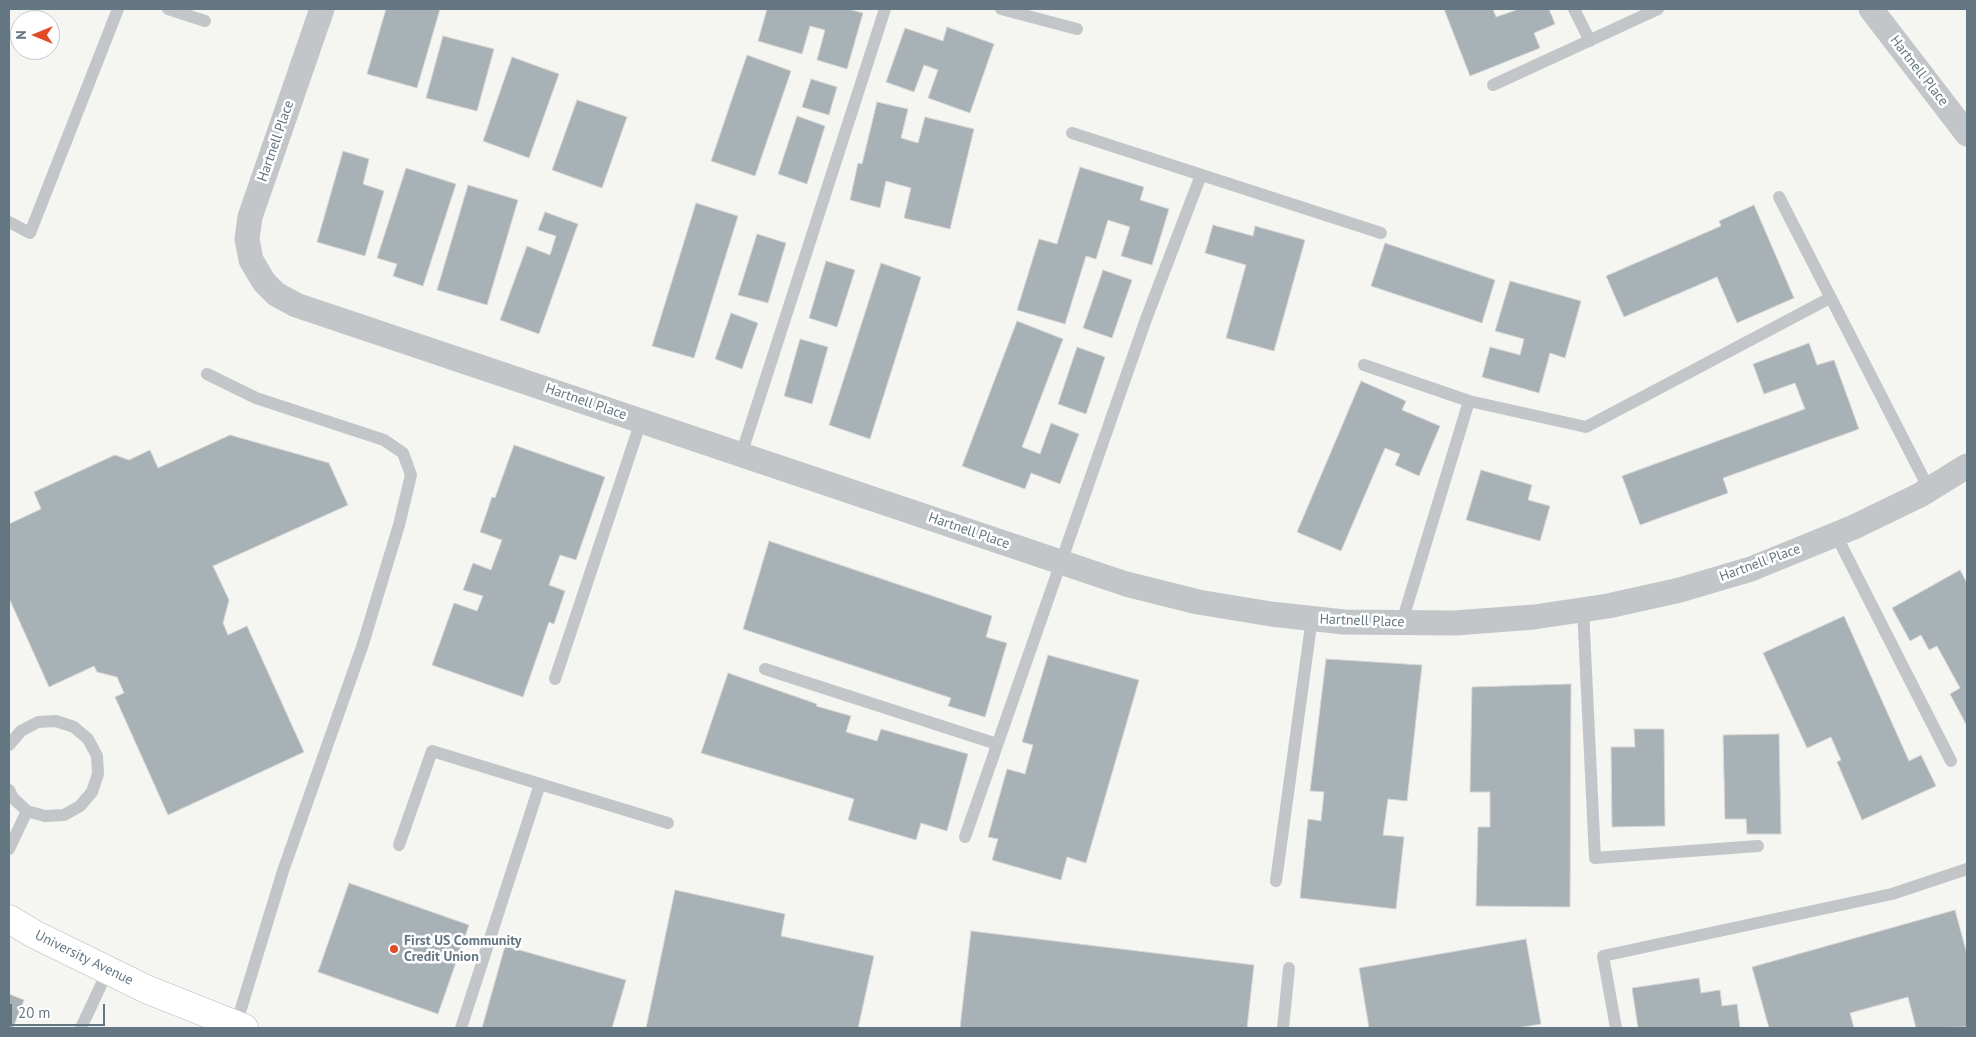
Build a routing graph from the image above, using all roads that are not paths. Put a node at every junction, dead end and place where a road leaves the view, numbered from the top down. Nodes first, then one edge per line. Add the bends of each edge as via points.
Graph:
1 (118, 9) edge
2 (168, 9) edge
3 (322, 9) edge
4 (884, 9) edge
5 (1001, 9) edge
6 (1574, 9) edge
7 (1658, 9) edge
8 (1871, 9) edge
9 (205, 21) dead end
10 (1077, 29) dead end
11 (1590, 40) junction
12 (1493, 85) dead end
13 (1072, 133) dead end
14 (1967, 134) edge
15 (1201, 175) junction
16 (1779, 197) dead end
17 (9, 222) edge
18 (1381, 233) dead end
19 (1830, 298) junction
20 (1364, 365) dead end
21 (207, 374) dead end
22 (1469, 401) junction
23 (640, 421) junction
24 (741, 455) junction
25 (1967, 466) edge
26 (1929, 489) junction
27 (1836, 535) junction
28 (1061, 562) junction
29 (1583, 609) junction
30 (1312, 618) junction
31 (1402, 622) junction
32 (765, 669) dead end
33 (555, 680) dead end
34 (997, 744) junction
35 (9, 745) edge
36 (1951, 761) dead end
37 (540, 784) junction
38 (9, 790) edge
39 (27, 810) junction
40 (668, 823) dead end
41 (965, 837) dead end
42 (399, 845) dead end
43 (1758, 846) dead end
44 (9, 849) edge
45 (1967, 870) edge
46 (1276, 881) dead end
47 (9, 919) edge
48 (1289, 968) dead end
49 (108, 970) junction
50 (226, 1024) edge
51 (81, 1028) edge
52 (461, 1028) edge
53 (1283, 1028) edge
54 (1616, 1028) edge

1 - 17 lane via 30,233
2 - 9 lane
3 - 23 street, Hartnell Place via 250,217 247,239 251,260 264,282 276,294 296,305
4 - 24 lane
5 - 10 lane
6 - 11 lane
7 - 11 lane
8 - 14 street, Hartnell Place
11 - 12 lane
13 - 15 lane
15 - 18 lane
15 - 28 lane via 1146,319
16 - 19 lane
19 - 22 lane via 1586,427
19 - 26 lane
20 - 22 lane
21 - 50 lane via 256,398 384,440 403,453 411,474 399,525 362,644
22 - 31 lane
23 - 24 street, Hartnell Place
23 - 33 lane
24 - 28 street, Hartnell Place
25 - 26 street, Hartnell Place
26 - 27 street, Hartnell Place
27 - 29 street, Hartnell Place via 1751,569 1680,590
27 - 36 lane
28 - 30 street, Hartnell Place via 1126,584 1198,602
28 - 34 lane
29 - 31 street, Hartnell Place via 1534,617 1455,623
29 - 43 lane via 1596,858
30 - 31 street, Hartnell Place via 1344,622
30 - 46 lane
32 - 34 lane
34 - 41 lane
35 - 39 lane via 21,731 38,722 56,721 74,727 88,739 97,756 98,774 92,792 80,806 64,815 45,816
37 - 40 lane
37 - 42 lane via 432,751
37 - 52 lane
38 - 39 lane
39 - 44 lane
45 - 54 lane via 1892,894 1603,956
47 - 49 street, University Avenue
48 - 53 lane
49 - 50 street, University Avenue
49 - 51 lane

